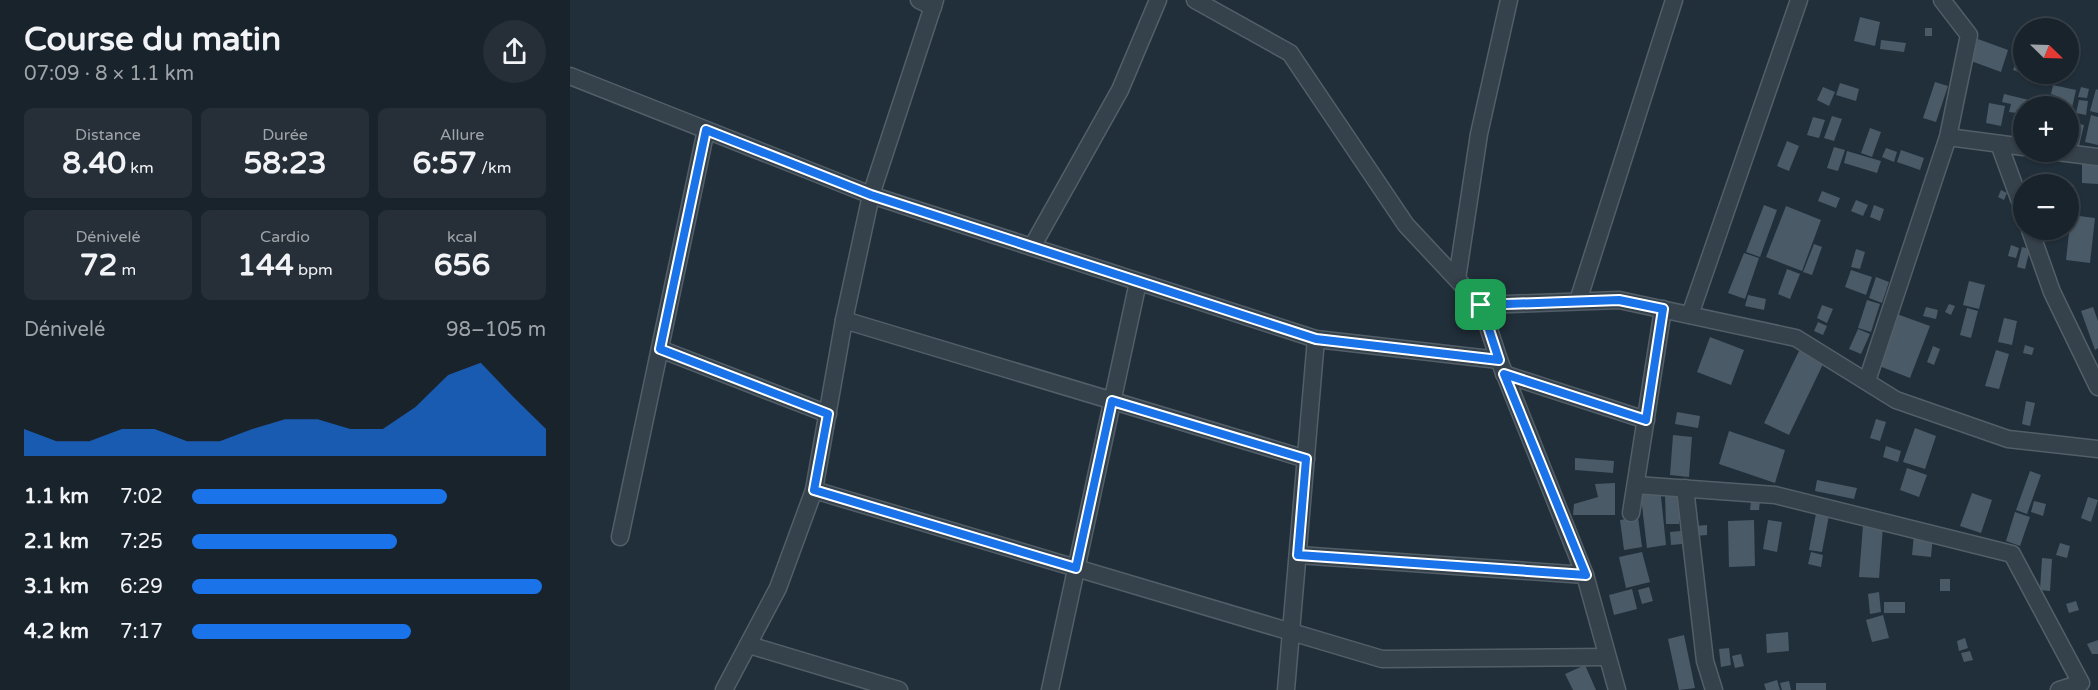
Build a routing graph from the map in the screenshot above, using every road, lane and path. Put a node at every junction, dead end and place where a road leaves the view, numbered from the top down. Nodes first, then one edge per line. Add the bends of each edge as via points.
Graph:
1 (1158, 0) edge
2 (1195, 0) edge
3 (1508, 0) edge
4 (1674, 0) edge
5 (1799, 0) edge
6 (1942, 0) edge
7 (929, 2) edge
8 (1217, 6) edge
9 (570, 76) edge
10 (706, 130) junction
11 (1948, 137) junction
12 (1999, 144) junction
13 (2013, 146) edge
14 (2079, 155) edge
15 (2098, 157) edge
16 (2013, 182) edge
17 (871, 195) junction
18 (2034, 240) edge
19 (1032, 247) junction
20 (1457, 279) junction
21 (1138, 282) junction
22 (1578, 301) junction
23 (1481, 305) junction
24 (1663, 309) junction
25 (1690, 315) junction
26 (844, 320) junction
27 (1316, 339) junction
28 (660, 349) junction
29 (1502, 367) junction
30 (1867, 381) junction
31 (2098, 387) edge
32 (1112, 401) junction
33 (828, 414) junction
34 (1646, 420) junction
35 (2098, 449) edge
36 (1306, 459) junction
37 (1635, 485) junction
38 (1685, 488) junction
39 (814, 490) junction
40 (1631, 513) dead end
41 (620, 537) dead end
42 (1298, 555) junction
43 (1076, 568) junction
44 (1586, 575) junction
45 (1292, 631) junction
46 (749, 645) junction
47 (1607, 657) junction
48 (724, 690) edge
49 (899, 690) edge
50 (1050, 690) edge
51 (1286, 690) edge
52 (1617, 690) edge
53 (1714, 690) edge
54 (2059, 690) edge

1 - 19 street via 1120,90
2 - 8 street
3 - 20 street via 1479,134
4 - 22 street
5 - 25 street
6 - 11 street via 1969,35
7 - 17 street
8 - 20 street via 1290,53 1406,225
9 - 10 street
10 - 17 street
10 - 28 street
11 - 12 street
11 - 30 street
12 - 13 street
12 - 16 street
14 - 15 street
17 - 19 street
17 - 26 street
18 - 31 street via 2052,292
19 - 21 street
20 - 23 street
21 - 27 street
21 - 32 street
22 - 23 street
22 - 24 street via 1619,300
23 - 29 street
24 - 25 street
24 - 34 street
25 - 30 street via 1796,338
26 - 32 street
26 - 33 street
27 - 29 street
27 - 36 street
28 - 33 street
28 - 41 street
29 - 34 street
29 - 44 street
30 - 35 street via 1896,400 2008,439
32 - 36 street
32 - 43 street
33 - 39 street
34 - 37 street
36 - 42 street
37 - 38 street
37 - 40 street
38 - 53 street via 1705,661
38 - 54 street via 1775,495 2012,554 2081,683
39 - 43 street
39 - 46 street via 778,588
42 - 44 street
42 - 45 street
43 - 45 street
43 - 50 street
44 - 47 street
45 - 47 street via 1382,659
45 - 51 street
46 - 48 street
46 - 49 street
47 - 52 street

